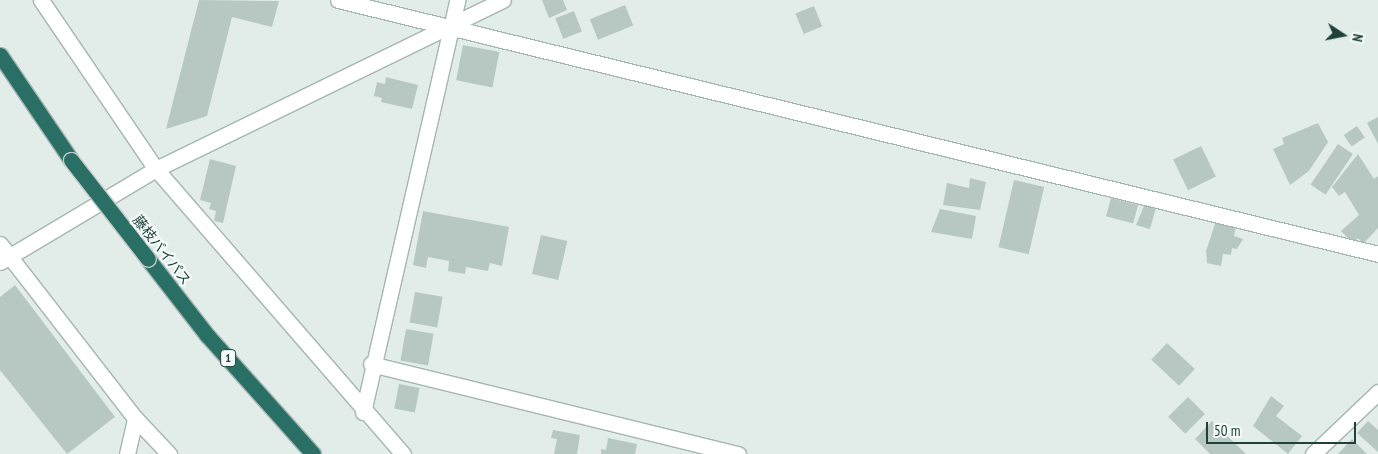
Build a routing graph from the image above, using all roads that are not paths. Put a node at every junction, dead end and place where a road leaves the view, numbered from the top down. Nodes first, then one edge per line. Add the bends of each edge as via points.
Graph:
1 (40, 0) edge
2 (338, 0) edge
3 (457, 0) edge
4 (503, 0) edge
5 (451, 25) junction
6 (0, 55) edge
7 (156, 169) junction
8 (3, 254) edge
9 (1378, 254) edge
10 (371, 364) junction
11 (1378, 392) edge
12 (363, 412) junction
13 (136, 418) junction
14 (127, 454) edge
15 (168, 454) edge
16 (313, 454) edge
17 (403, 454) edge
18 (738, 454) edge
19 (1313, 454) edge

1 - 7 street
2 - 5 street
3 - 5 street
4 - 5 street
5 - 7 street
5 - 9 street
5 - 10 street
6 - 16 highway, 藤枝バイパス / 1, bridge via 71,160 148,259 208,335
7 - 8 street
7 - 12 street
8 - 13 street
10 - 12 street
10 - 18 street
11 - 19 street
12 - 17 street
13 - 14 street
13 - 15 street

